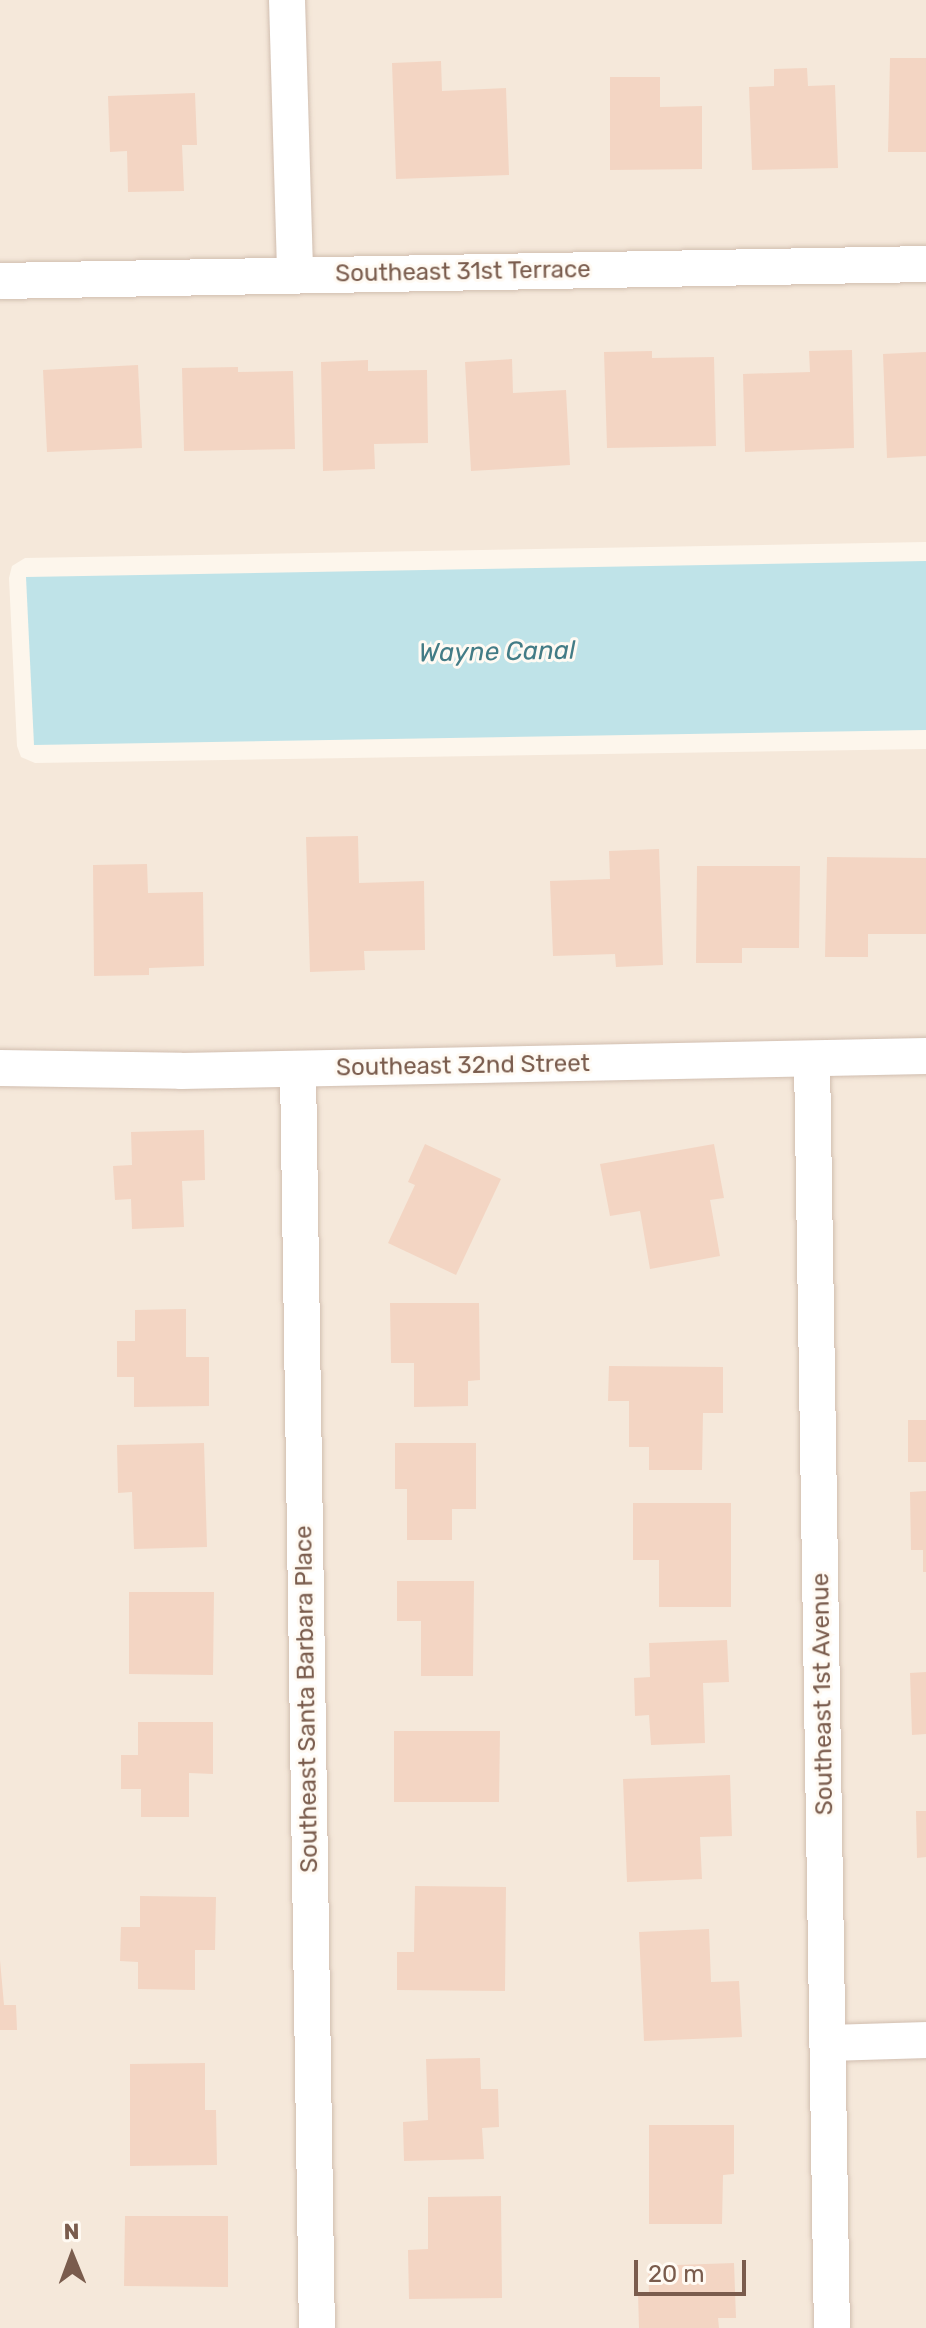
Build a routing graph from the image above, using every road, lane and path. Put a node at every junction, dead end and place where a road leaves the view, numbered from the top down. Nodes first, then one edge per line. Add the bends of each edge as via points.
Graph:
1 (287, 0) edge
2 (926, 264) edge
3 (295, 275) junction
4 (0, 281) edge
5 (926, 1056) edge
6 (812, 1060) junction
7 (0, 1068) edge
8 (298, 1069) junction
9 (926, 2040) edge
10 (830, 2043) junction
11 (317, 2328) edge
12 (832, 2328) edge

1 - 3 street
2 - 3 street, Southeast 31st Terrace
3 - 4 street, Southeast 31st Terrace
5 - 6 street, Southeast 32nd Street
6 - 8 street, Southeast 32nd Street
6 - 10 street, Southeast 1st Avenue
7 - 8 street, Southeast 32nd Street
8 - 11 street, Southeast Santa Barbara Place
9 - 10 street
10 - 12 street, Southeast 1st Avenue

